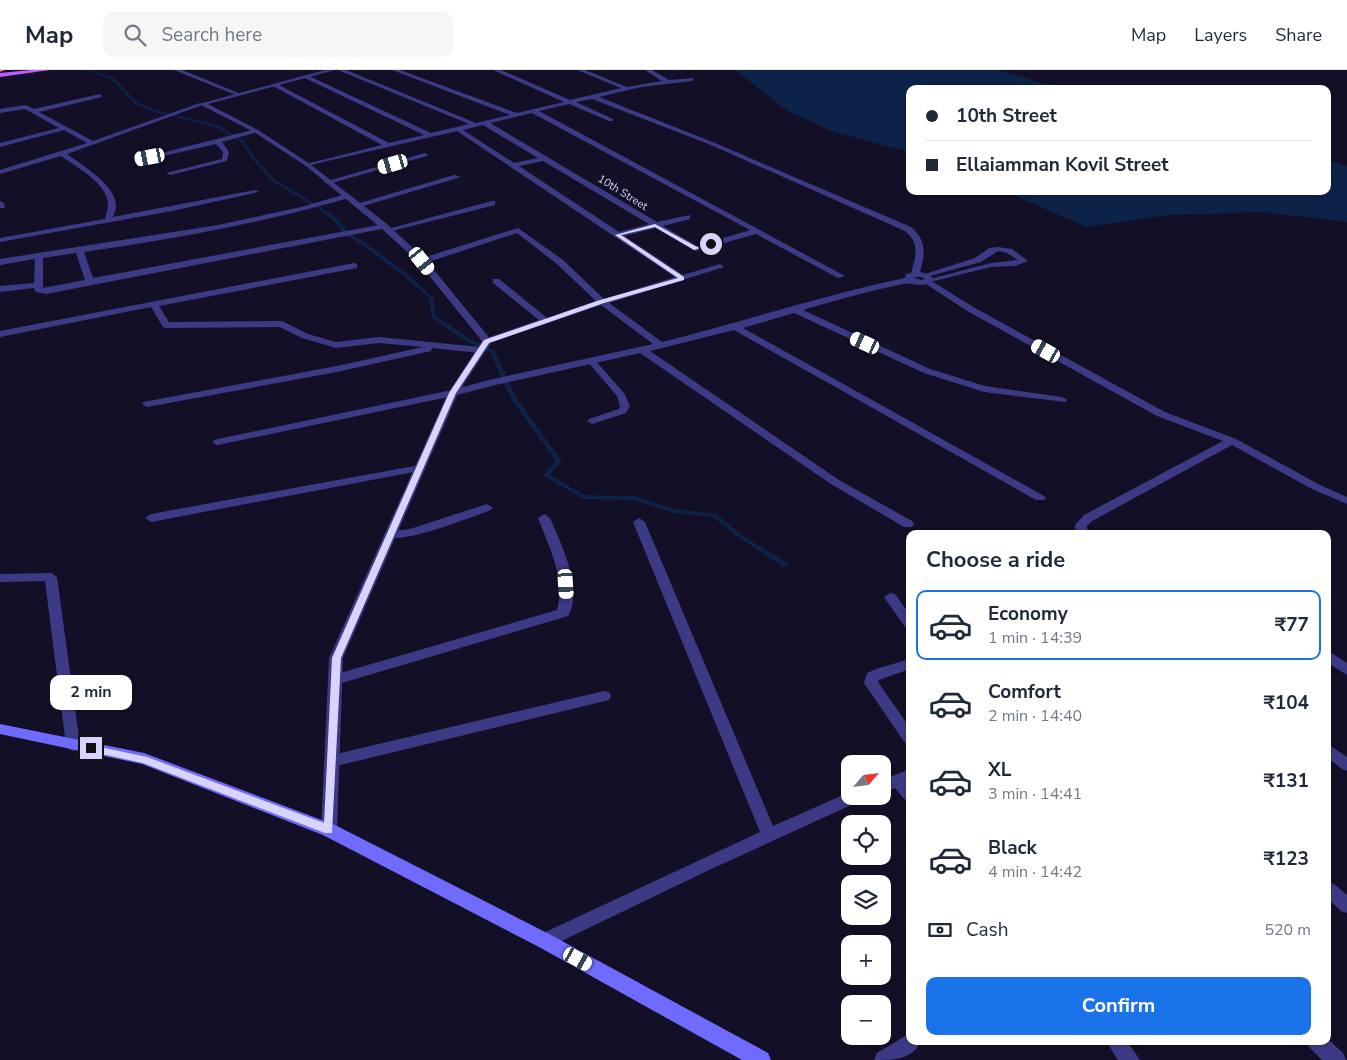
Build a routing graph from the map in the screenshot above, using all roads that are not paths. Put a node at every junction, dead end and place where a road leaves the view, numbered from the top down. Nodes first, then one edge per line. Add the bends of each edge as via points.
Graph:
1 (47, 70) edge
2 (177, 70) edge
3 (332, 70) edge
4 (341, 70) edge
5 (395, 70) edge
6 (496, 70) edge
7 (580, 70) edge
8 (648, 70) edge
9 (309, 73) edge
10 (0, 75) edge
11 (692, 79) dead end
12 (668, 82) junction
13 (275, 85) junction
14 (628, 89) junction
15 (238, 94) junction
16 (100, 96) dead end
17 (593, 97) junction
18 (38, 102) dead end
19 (572, 102) junction
20 (202, 104) junction
21 (18, 107) junction
22 (0, 111) edge
23 (34, 111) junction
24 (533, 112) junction
25 (518, 115) junction
26 (611, 120) dead end
27 (485, 123) junction
28 (476, 125) junction
29 (66, 128) junction
30 (458, 129) junction
31 (256, 131) junction
32 (431, 136) junction
33 (217, 141) junction
34 (92, 143) junction
35 (0, 145) edge
36 (389, 146) junction
37 (62, 154) junction
38 (425, 155) dead end
39 (545, 158) junction
40 (137, 160) dead end
41 (308, 166) junction
42 (511, 166) junction
43 (0, 172) edge
44 (170, 173) dead end
45 (457, 177) dead end
46 (328, 182) junction
47 (255, 192) dead end
48 (346, 196) junction
49 (492, 203) dead end
50 (357, 205) junction
51 (687, 217) dead end
52 (108, 221) junction
53 (655, 226) junction
54 (386, 228) junction
55 (756, 231) junction
56 (617, 235) junction
57 (0, 240) edge
58 (79, 250) junction
59 (39, 256) junction
60 (422, 261) junction
61 (0, 262) edge
62 (354, 266) dead end
63 (720, 267) dead end
64 (841, 276) dead end
65 (912, 277) junction
66 (682, 278) junction
67 (928, 279) junction
68 (496, 281) dead end
69 (90, 282) junction
70 (38, 285) junction
71 (0, 289) edge
72 (602, 302) junction
73 (154, 304) junction
74 (796, 310) junction
75 (545, 321) junction
76 (735, 327) junction
77 (0, 334) edge
78 (660, 345) junction
79 (483, 346) junction
80 (434, 347) junction
81 (642, 350) junction
82 (591, 361) junction
83 (453, 393) junction
84 (1062, 400) dead end
85 (147, 404) dead end
86 (592, 420) dead end
87 (1232, 441) junction
88 (218, 442) dead end
89 (420, 468) junction
90 (1040, 498) dead end
91 (1347, 501) edge
92 (487, 508) dead end
93 (151, 518) dead end
94 (544, 518) dead end
95 (639, 522) dead end
96 (908, 524) dead end
97 (1082, 530) edge
98 (390, 535) junction
99 (0, 578) edge
100 (890, 597) dead end
101 (906, 619) edge
102 (1331, 658) edge
103 (906, 665) edge
104 (1347, 670) edge
105 (335, 680) junction
106 (604, 696) dead end
107 (0, 730) edge
108 (906, 733) edge
109 (73, 745) junction
110 (1331, 752) edge
111 (332, 762) junction
112 (1347, 765) edge
113 (904, 778) edge
114 (891, 783) edge
115 (841, 803) edge
116 (329, 830) junction
117 (768, 835) junction
118 (1331, 892) edge
119 (1347, 906) edge
120 (545, 941) junction
121 (906, 1045) edge
122 (1118, 1045) edge
123 (1320, 1045) edge
124 (760, 1060) edge
125 (884, 1060) edge
126 (1130, 1060) edge
127 (1336, 1060) edge

1 - 10 main road
2 - 15 street
3 - 9 street
4 - 28 street
5 - 25 street
6 - 19 street
7 - 14 street
8 - 12 street
9 - 13 street
9 - 32 street
11 - 12 street
12 - 14 street
13 - 15 street
13 - 36 street
14 - 17 street
15 - 20 street
16 - 23 street
17 - 19 street
17 - 65 street via 713,144 908,229 918,238 921,250
18 - 21 street
19 - 24 street
19 - 26 street
20 - 31 street
20 - 34 street
21 - 22 street
21 - 23 street via 26,106
23 - 29 street
24 - 25 street
24 - 55 street
25 - 27 street
27 - 28 street
27 - 39 street, 10th Street
28 - 30 street
29 - 34 street
29 - 35 street
30 - 32 street
30 - 42 street
31 - 33 street
31 - 41 street
32 - 36 street
33 - 40 street
33 - 44 street via 226,150 225,160
34 - 37 street
36 - 41 street
37 - 43 street
37 - 52 street via 106,190 112,204
38 - 46 street
39 - 42 street
39 - 53 street, 10th Street
41 - 46 street
42 - 56 street
45 - 50 street
46 - 48 street
47 - 52 street
48 - 50 street
48 - 58 street via 216,229
49 - 54 street
50 - 54 street
51 - 53 street
52 - 57 street
53 - 55 street, 10th Street via 696,249
53 - 56 street
54 - 60 street
54 - 69 street
55 - 64 street
56 - 66 street
58 - 59 street
58 - 69 street
59 - 61 street
59 - 70 street
60 - 72 street via 518,230 560,262
60 - 79 street
62 - 73 street
63 - 66 street
65 - 67 street via 918,283
65 - 74 street
66 - 72 street
67 - 67 lane via 998,249 1009,251 1024,261
67 - 87 street via 988,319 1161,414
68 - 75 street
69 - 70 street via 46,291 39,290
70 - 71 street
72 - 75 street
72 - 78 street
73 - 77 street
73 - 80 street via 166,325 282,324 305,336 336,345 379,340
74 - 76 street
74 - 84 street via 927,372 984,389
75 - 79 street
76 - 78 street
76 - 90 street
78 - 81 street
79 - 80 street
79 - 83 street
80 - 85 street via 346,368
81 - 82 street
81 - 96 street via 835,482
82 - 83 street
82 - 86 lane via 621,395 625,406 623,410
83 - 88 street
83 - 89 street
87 - 91 street
87 - 97 street via 1088,518 1081,525
89 - 93 street
89 - 98 street
92 - 98 street via 411,533
94 - 105 street via 566,584 568,603 564,613
95 - 117 street
98 - 105 street via 336,658
99 - 109 street via 51,577
100 - 101 street
102 - 104 street
103 - 108 street via 872,677 872,683
105 - 111 street
106 - 111 street
107 - 109 main road
109 - 116 main road via 144,759
110 - 112 street
111 - 116 street
113 - 114 street
115 - 117 street
116 - 120 main road
117 - 120 street
118 - 119 street
120 - 124 main road
121 - 125 street
122 - 126 street
123 - 127 street

